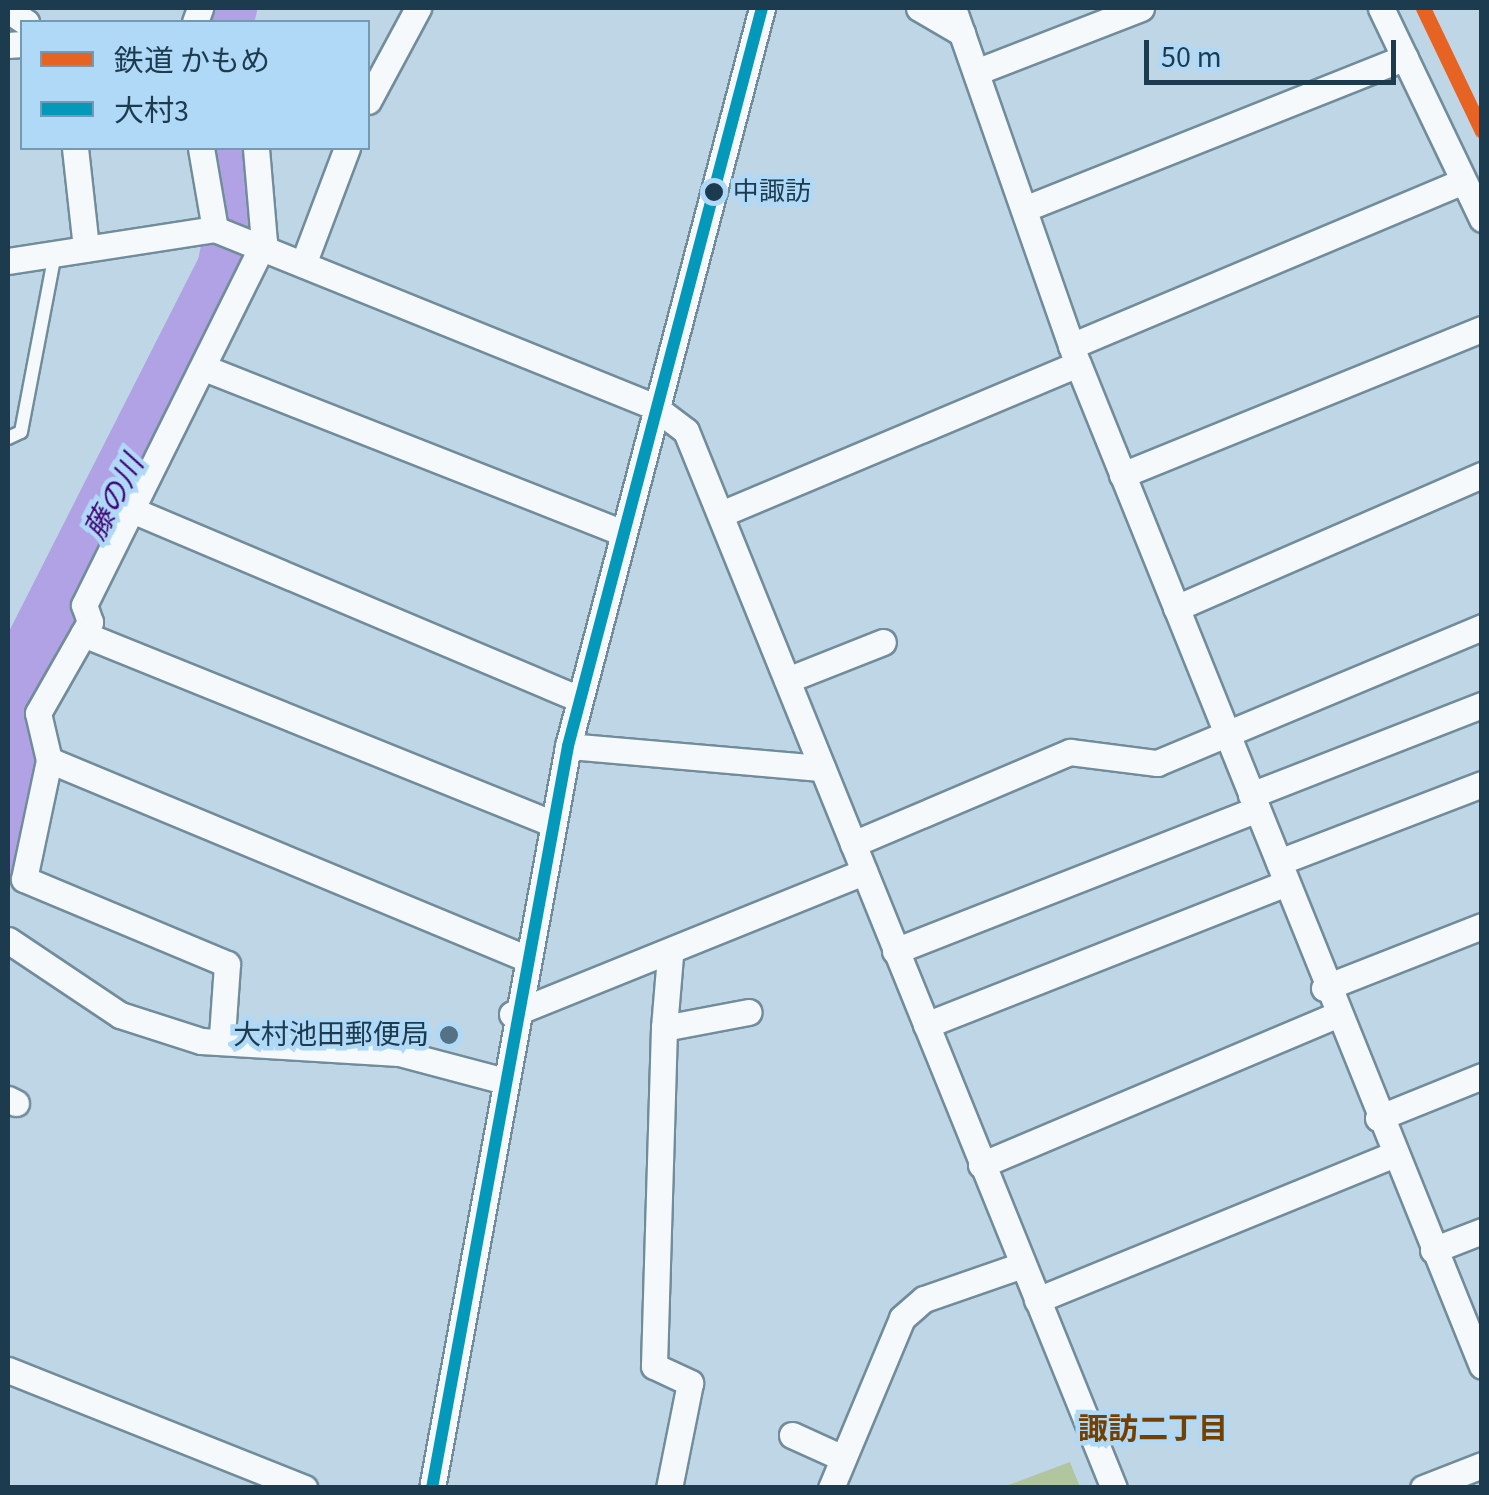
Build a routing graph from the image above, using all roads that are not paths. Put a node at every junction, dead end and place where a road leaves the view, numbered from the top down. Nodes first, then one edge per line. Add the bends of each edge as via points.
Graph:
1 (418, 8) edge
2 (762, 8) edge
3 (920, 8) edge
4 (953, 8) edge
5 (1141, 8) edge
6 (1381, 8) edge
7 (962, 32) junction
8 (1405, 57) junction
9 (976, 72) junction
10 (370, 97) edge
11 (76, 150) edge
12 (202, 150) edge
13 (256, 150) edge
14 (345, 150) edge
15 (1463, 182) junction
16 (1024, 209) junction
17 (1482, 219) edge
18 (216, 230) junction
19 (263, 242) junction
20 (86, 248) junction
21 (55, 253) junction
22 (304, 258) junction
23 (8, 261) edge
24 (1482, 330) edge
25 (1074, 355) junction
26 (207, 369) junction
27 (653, 406) junction
28 (8, 438) edge
29 (1122, 475) junction
30 (1482, 475) edge
31 (132, 510) junction
32 (721, 514) junction
33 (621, 532) junction
34 (1176, 608) junction
35 (1482, 628) edge
36 (83, 634) junction
37 (882, 642) dead end
38 (787, 680) junction
39 (579, 699) junction
40 (1482, 705) edge
41 (1225, 730) junction
42 (568, 746) junction
43 (49, 760) junction
44 (822, 768) junction
45 (1482, 784) edge
46 (1254, 802) junction
47 (551, 823) junction
48 (853, 844) junction
49 (864, 872) junction
50 (1282, 872) junction
51 (1482, 926) edge
52 (8, 940) edge
53 (896, 951) junction
54 (670, 956) junction
55 (523, 957) junction
56 (1324, 988) junction
57 (749, 1012) dead end
58 (512, 1014) junction
59 (1334, 1016) junction
60 (926, 1026) junction
61 (664, 1028) junction
62 (222, 1036) junction
63 (1482, 1076) edge
64 (501, 1080) junction
65 (1378, 1118) junction
66 (1393, 1155) junction
67 (982, 1165) junction
68 (1482, 1231) edge
69 (1433, 1250) junction
70 (1022, 1265) junction
71 (1037, 1300) junction
72 (1482, 1366) edge
73 (8, 1370) edge
74 (792, 1434) dead end
75 (843, 1458) junction
76 (1482, 1465) edge
77 (304, 1488) edge
78 (432, 1488) edge
79 (669, 1488) edge
80 (831, 1488) edge
81 (1114, 1488) edge
82 (1424, 1488) edge

1 - 10 street
2 - 27 street
3 - 7 street
4 - 7 street
5 - 9 street
6 - 8 street
7 - 9 street
8 - 15 street
8 - 16 street
9 - 16 street
11 - 20 street
12 - 18 street
13 - 19 street
14 - 22 street
15 - 17 street
15 - 25 street
16 - 25 street
18 - 19 street
18 - 20 street
19 - 22 street
19 - 26 street
20 - 21 street
21 - 23 street
21 - 28 lane via 21,432
22 - 27 street
24 - 29 street
25 - 29 street
25 - 32 street
26 - 31 street
26 - 33 street
27 - 32 street via 686,431
27 - 33 street
29 - 34 street
30 - 34 street
31 - 36 street via 84,605
31 - 39 street
32 - 38 street
33 - 39 street
34 - 41 street
35 - 41 street
36 - 43 street via 38,713
36 - 47 street
37 - 38 street
38 - 44 street
39 - 42 street
40 - 46 street
41 - 46 street
41 - 48 street via 1157,763 1070,752
42 - 44 street
42 - 47 street
43 - 55 street
43 - 62 street via 24,879 226,964
44 - 48 street
45 - 50 street
46 - 50 street
46 - 53 street
47 - 55 street
48 - 49 street
49 - 53 street
49 - 54 street
50 - 56 street
50 - 60 street
51 - 56 street
52 - 62 street via 120,1015 200,1040
53 - 60 street
54 - 58 street
54 - 61 street
55 - 58 street
56 - 59 street
57 - 61 street
58 - 64 street
59 - 65 street
59 - 67 street
60 - 67 street
61 - 79 street via 654,1366 690,1383
62 - 64 street via 399,1053
63 - 65 street
64 - 78 street
65 - 66 street
66 - 69 street
66 - 71 street
67 - 70 street
68 - 69 street
69 - 72 street
70 - 71 street
70 - 75 street via 924,1298 902,1318
71 - 81 street
73 - 77 street
74 - 75 street
75 - 80 street
76 - 82 street

